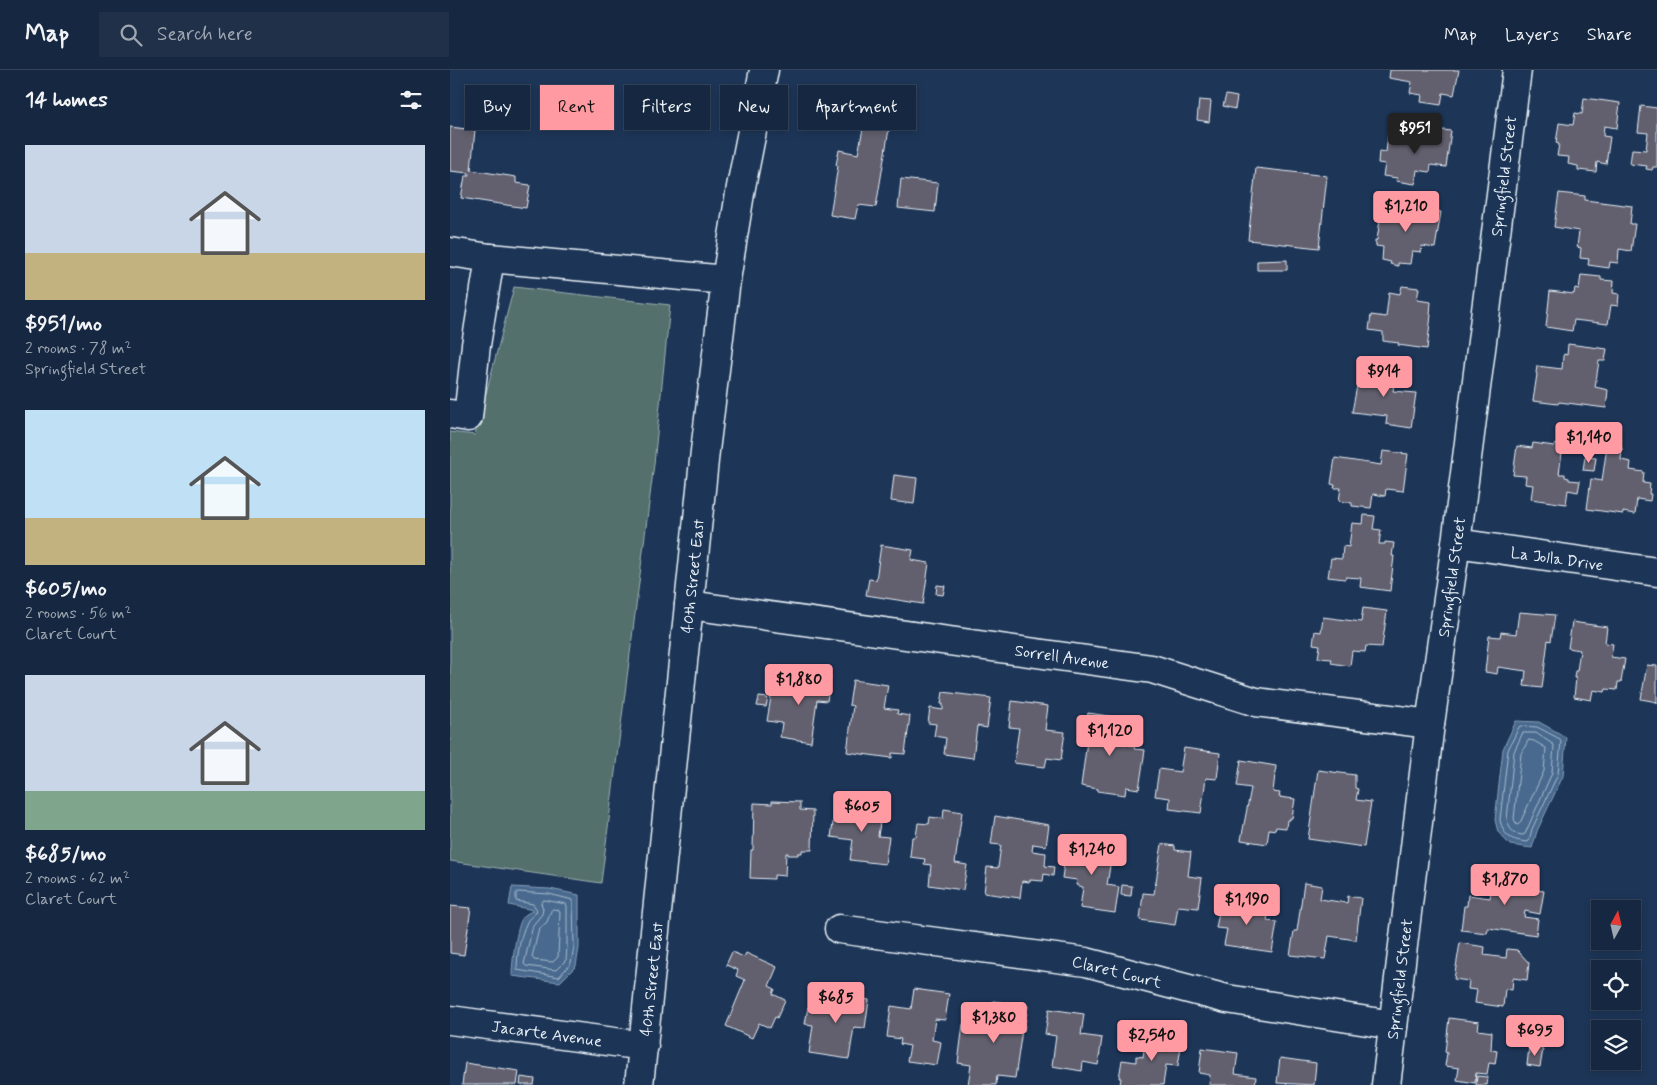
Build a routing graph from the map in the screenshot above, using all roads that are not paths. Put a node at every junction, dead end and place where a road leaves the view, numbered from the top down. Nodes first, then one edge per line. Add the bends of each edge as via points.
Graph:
1 (764, 70) edge
2 (1517, 70) edge
3 (450, 252) edge
4 (490, 258) junction
5 (726, 280) junction
6 (450, 414) edge
7 (1456, 543) junction
8 (1657, 572) edge
9 (689, 605) junction
10 (1430, 724) junction
11 (839, 929) dead end
12 (450, 1020) edge
13 (1393, 1025) junction
14 (644, 1046) junction
15 (639, 1085) edge
16 (1386, 1085) edge

1 - 5 street, 40th Street East
2 - 7 street, Springfield Street
3 - 4 street
4 - 5 street
4 - 6 street via 468,417
5 - 9 street, 40th Street East
7 - 8 street, La Jolla Drive
7 - 10 street, Springfield Street
9 - 10 street, Sorrell Avenue via 1152,668 1256,702
9 - 14 street, 40th Street East
10 - 13 street, Springfield Street
11 - 13 street, Claret Court via 1086,962 1227,1000
12 - 14 street, Jacarte Avenue
13 - 16 street, Springfield Street
14 - 15 street, 40th Street East

